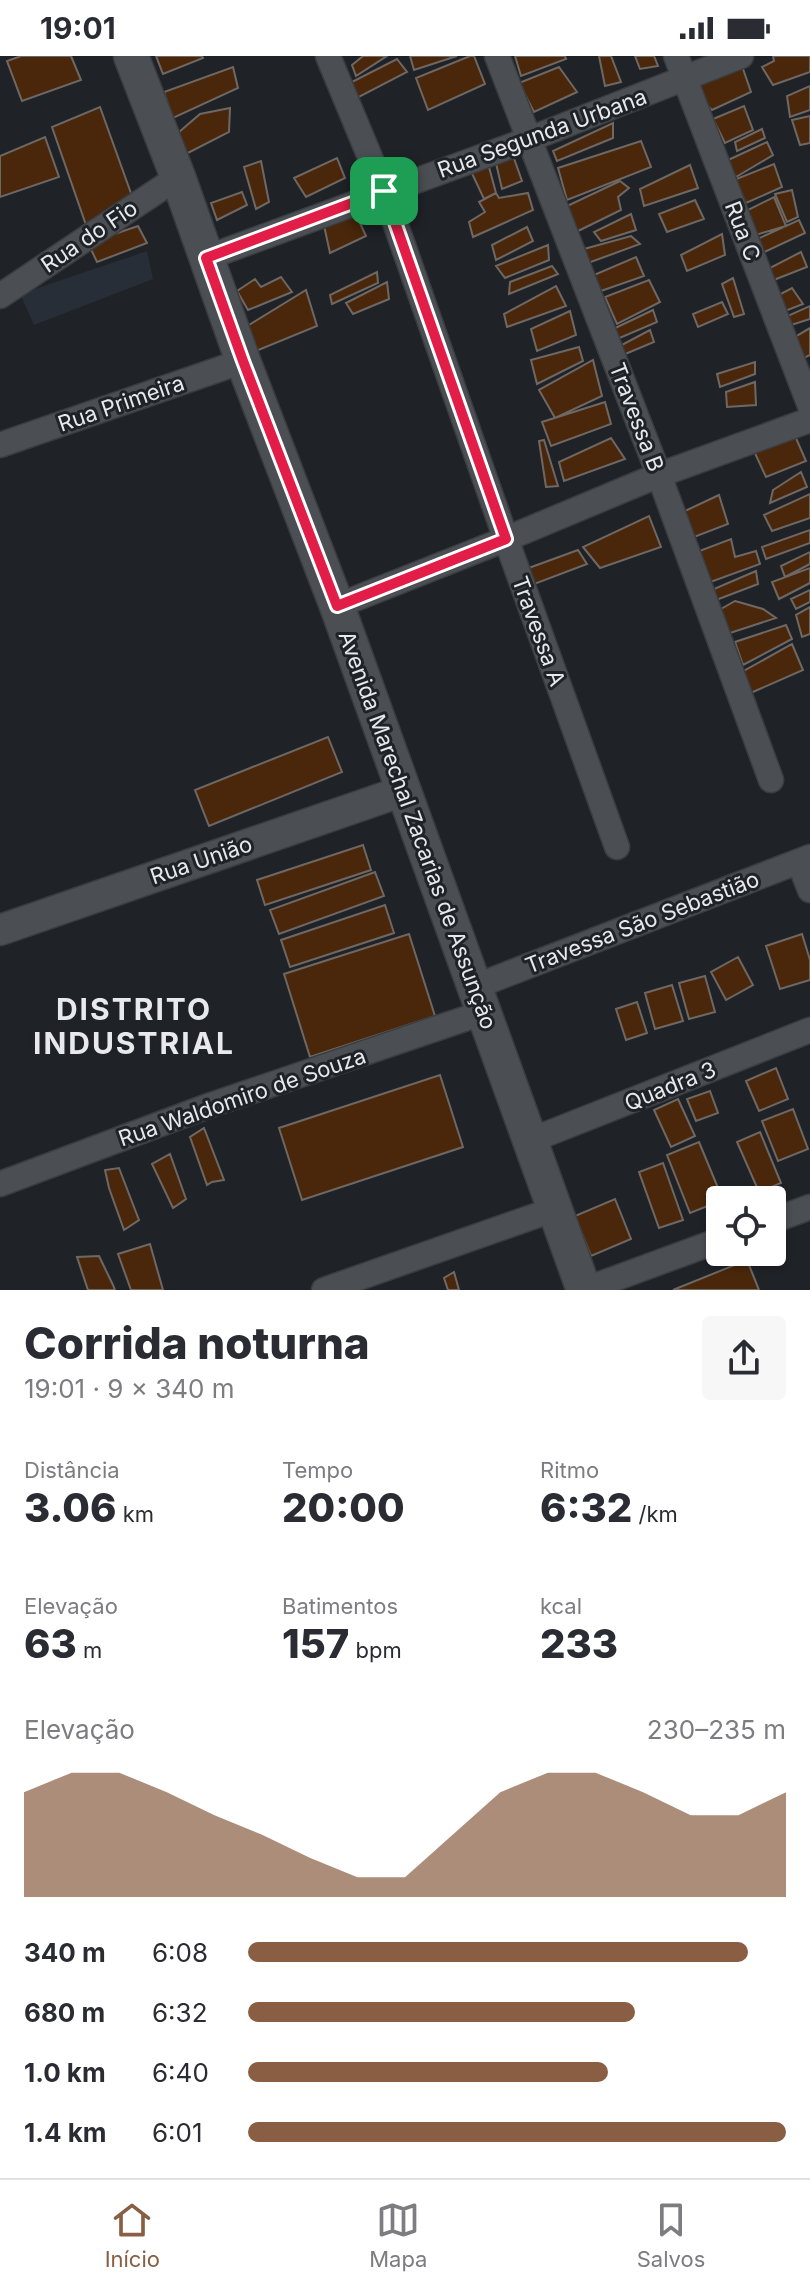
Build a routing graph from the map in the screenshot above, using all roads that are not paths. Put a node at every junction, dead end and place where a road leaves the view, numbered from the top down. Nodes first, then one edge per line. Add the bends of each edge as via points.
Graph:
1 (131, 56) edge
2 (328, 56) edge
3 (497, 56) edge
4 (676, 56) edge
5 (741, 56) edge
6 (684, 80) junction
7 (530, 139) junction
8 (178, 177) junction
9 (384, 191) junction
10 (206, 258) junction
11 (0, 296) edge
12 (243, 361) junction
13 (810, 406) edge
14 (810, 420) edge
15 (0, 445) edge
16 (659, 475) junction
17 (506, 539) junction
18 (337, 606) junction
19 (771, 780) dead end
20 (403, 791) junction
21 (617, 847) dead end
22 (805, 860) edge
23 (810, 890) edge
24 (0, 930) edge
25 (479, 999) junction
26 (810, 1030) edge
27 (529, 1141) junction
28 (0, 1184) edge
29 (810, 1207) edge
30 (555, 1209) junction
31 (786, 1216) edge
32 (706, 1245) edge
33 (324, 1290) edge
34 (584, 1290) edge

1 - 8 main road, Avenida Marechal Zacarias de Assunção
2 - 9 street, Travessa A
3 - 7 street, Travessa B
4 - 6 street, Rua C
5 - 6 street, Rua Segunda Urbana
6 - 7 street, Rua Segunda Urbana
6 - 13 street, Rua C
7 - 9 street, Rua Segunda Urbana
7 - 16 street, Travessa B
8 - 10 main road, Avenida Marechal Zacarias de Assunção
8 - 11 street, Rua do Fio
9 - 10 street, Rua Segunda Urbana
9 - 17 street, Travessa A
10 - 12 main road, Avenida Marechal Zacarias de Assunção
12 - 15 street, Rua Primeira
12 - 18 main road, Avenida Marechal Zacarias de Assunção
14 - 16 street
16 - 17 street
16 - 19 street, Travessa B
17 - 18 street
17 - 21 street, Travessa A
18 - 20 main road, Avenida Marechal Zacarias de Assunção
20 - 24 street, Rua União
20 - 25 main road, Avenida Marechal Zacarias de Assunção
22 - 23 street
22 - 25 street, Travessa São Sebastião
25 - 27 main road, Avenida Marechal Zacarias de Assunção
25 - 28 street, Rua Waldomiro de Souza
26 - 27 street, Quadra 3
27 - 30 main road, Avenida Marechal Zacarias de Assunção
29 - 31 street
30 - 33 street
30 - 34 main road, Avenida Marechal Zacarias de Assunção
32 - 34 street

